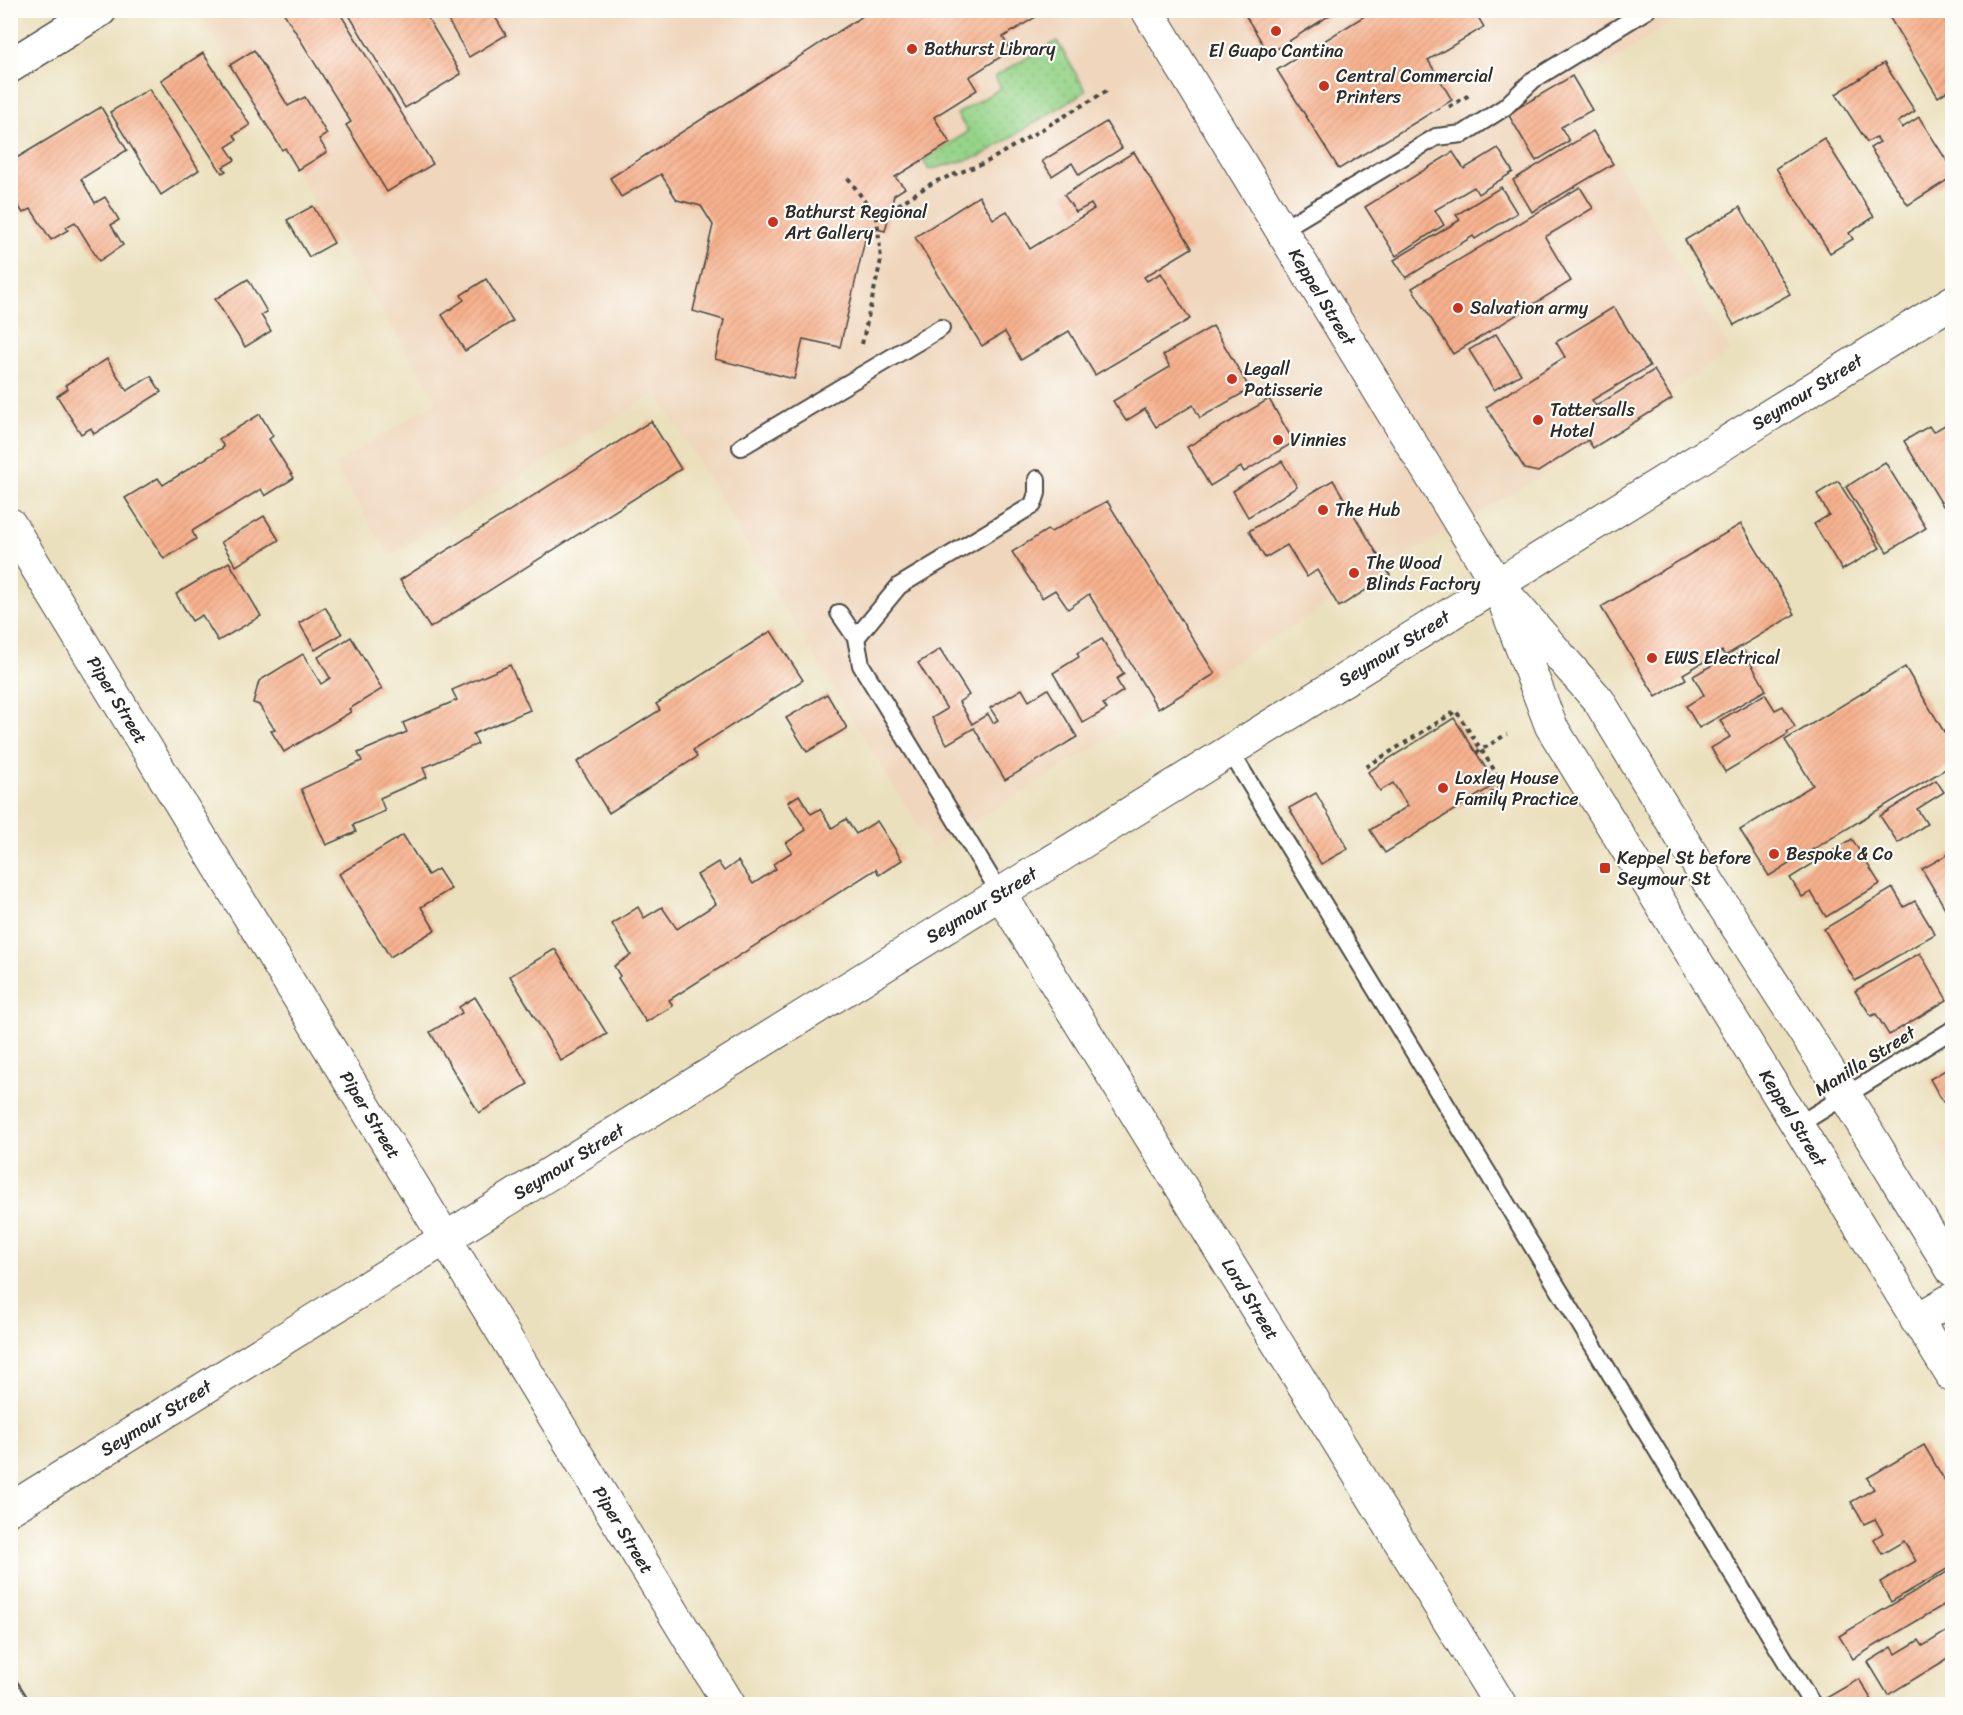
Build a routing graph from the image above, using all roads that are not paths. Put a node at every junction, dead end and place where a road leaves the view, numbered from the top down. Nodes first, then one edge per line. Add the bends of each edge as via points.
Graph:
1 (100, 10) edge
2 (1147, 10) edge
3 (1647, 10) edge
4 (10, 66) edge
5 (1281, 230) junction
6 (1953, 302) edge
7 (941, 328) dead end
8 (741, 447) dead end
9 (1037, 479) dead end
10 (10, 524) edge
11 (1497, 584) junction
12 (839, 614) dead end
13 (856, 638) junction
14 (1230, 751) junction
15 (1712, 888) junction
16 (1000, 893) junction
17 (1669, 915) junction
18 (1953, 1030) edge
19 (1846, 1097) junction
20 (1798, 1125) junction
21 (446, 1238) junction
22 (1953, 1270) edge
23 (1953, 1299) edge
24 (1917, 1320) junction
25 (1953, 1376) edge
26 (10, 1509) edge
27 (10, 1687) edge
28 (21, 1704) edge
29 (729, 1704) edge
30 (1500, 1704) edge
31 (1812, 1704) edge

1 - 4 main road
2 - 5 street, Keppel Street
3 - 5 lane via 1533,80 1505,107 1462,134 1436,137
5 - 11 street, Keppel Street
6 - 11 street, Seymour Street
7 - 8 lane
9 - 13 lane via 1033,505 900,586
10 - 21 street, Piper Street
11 - 14 street, Seymour Street
11 - 15 street, Keppel Street via 1599,701
11 - 17 street, Keppel Street via 1551,726
12 - 13 lane
13 - 16 lane via 861,665
14 - 16 street, Seymour Street
14 - 31 lane
15 - 17 street
15 - 19 street, Keppel Street
16 - 21 street, Seymour Street
16 - 30 street, Lord Street
17 - 20 street, Keppel Street
18 - 19 lane, Manilla Street
19 - 20 lane, Manilla Street
19 - 22 street, Keppel Street
20 - 24 street, Keppel Street
21 - 26 street, Seymour Street
21 - 29 street, Piper Street
23 - 24 street
24 - 25 street, Keppel Street
27 - 28 lane

